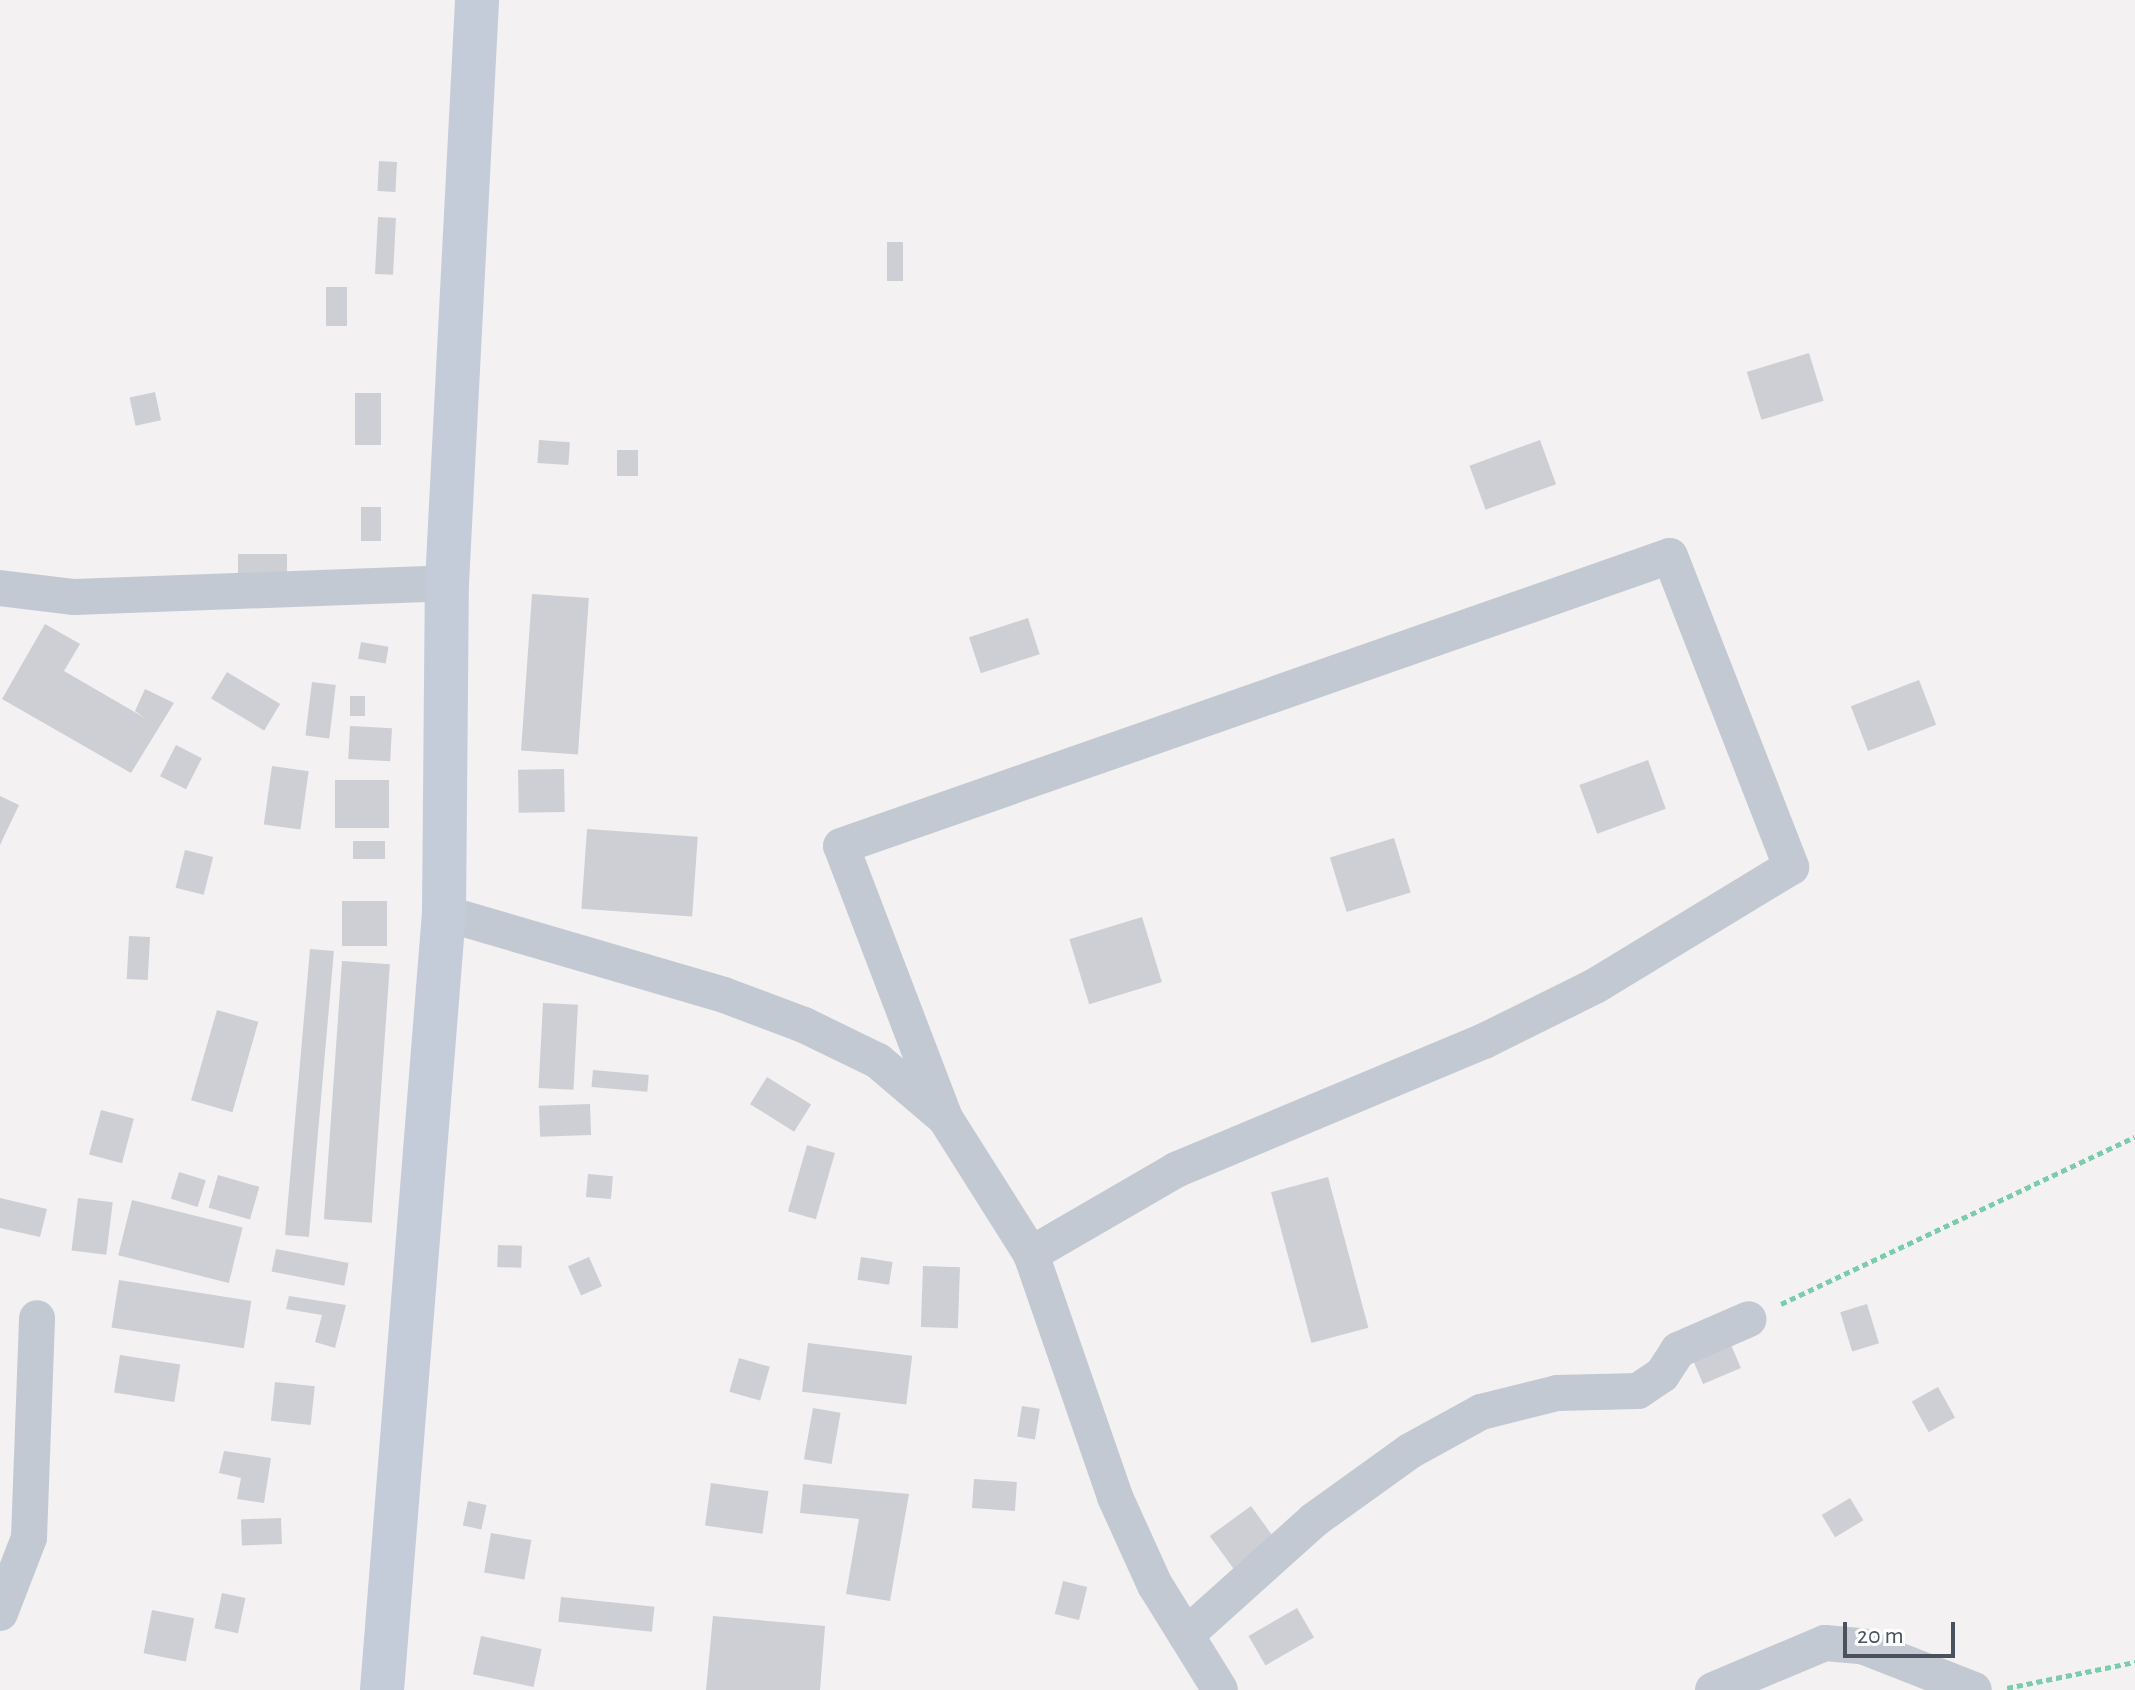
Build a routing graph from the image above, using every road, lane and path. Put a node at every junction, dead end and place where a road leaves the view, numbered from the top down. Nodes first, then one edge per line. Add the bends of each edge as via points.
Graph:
1 (477, 0) edge
2 (447, 583) junction
3 (0, 588) edge
4 (444, 913) junction
5 (945, 1118) junction
6 (2135, 1137) edge
7 (1031, 1254) junction
8 (37, 1318) dead end
9 (1749, 1319) joint
10 (0, 1613) edge
11 (1186, 1635) junction
12 (2135, 1662) edge
13 (382, 1690) edge
14 (1220, 1690) edge
15 (1713, 1690) edge
16 (1974, 1690) edge
17 (1998, 1690) edge

1 - 2 main road
2 - 3 street via 74,597
2 - 4 main road
4 - 5 street via 724,995 804,1025 878,1061
4 - 13 main road
5 - 7 street
5 - 7 street via 841,846 1670,556 1791,867 1595,986 1484,1041 1176,1170
6 - 9 path
7 - 11 street via 1115,1497 1155,1585
8 - 10 street via 29,1538
9 - 11 street via 1678,1350 1662,1375 1638,1391 1557,1393 1481,1412 1410,1451 1314,1520
11 - 14 street
12 - 17 path
15 - 16 street via 1825,1643 1862,1646

